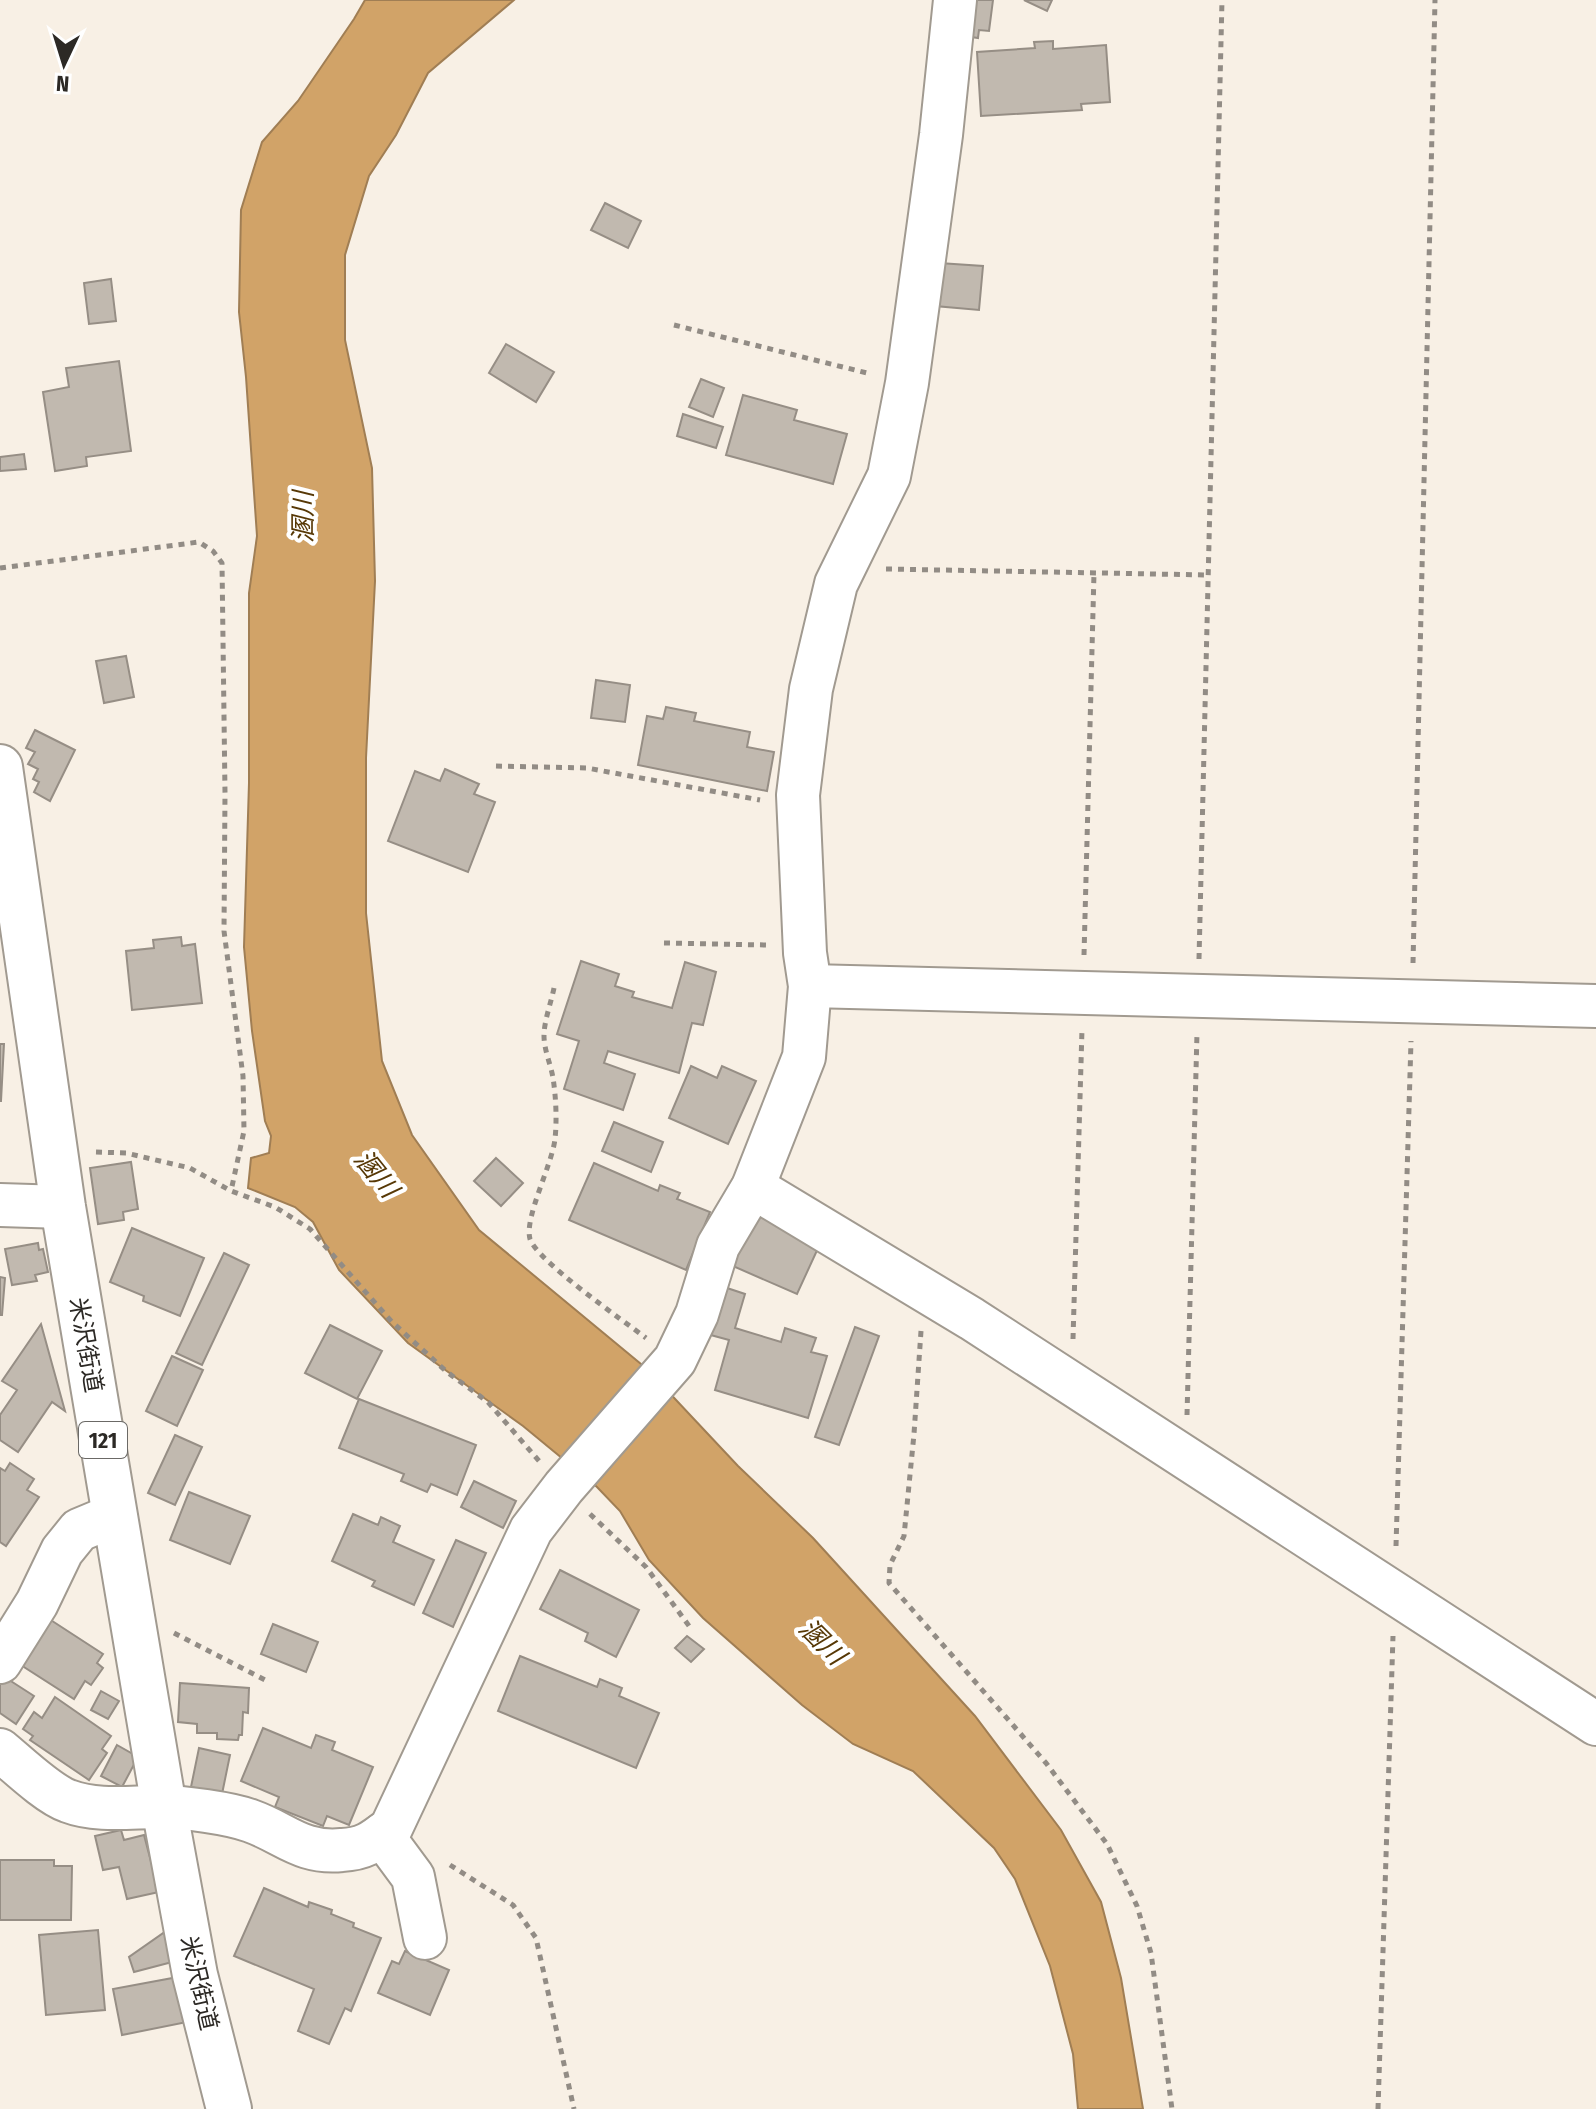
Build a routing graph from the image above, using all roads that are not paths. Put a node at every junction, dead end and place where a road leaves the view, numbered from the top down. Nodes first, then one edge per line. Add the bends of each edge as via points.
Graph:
1 (955, 0) edge
2 (0, 767) edge
3 (810, 986) junction
4 (1596, 1006) edge
5 (753, 1187) junction
6 (0, 1205) edge
7 (63, 1207) junction
8 (115, 1515) junction
9 (0, 1662) edge
10 (1596, 1724) edge
11 (5, 1764) edge
12 (164, 1807) junction
13 (382, 1835) junction
14 (425, 1938) dead end
15 (229, 2109) edge

1 - 3 street via 907,383 889,476 836,584 811,689 798,795
2 - 7 highway, 米沢街道 / 121
3 - 4 street
3 - 5 street via 804,1057
5 - 10 street via 972,1319
5 - 13 street via 718,1246 697,1314 675,1360 531,1530 391,1828
6 - 7 street
7 - 8 highway, 米沢街道 / 121
8 - 9 street via 79,1530 62,1551
8 - 12 highway, 米沢街道 / 121
11 - 12 street via 67,1801 99,1807
12 - 13 street via 250,1820 304,1848 341,1851 369,1846
12 - 15 highway, 米沢街道 / 121 via 195,1975
13 - 14 street via 413,1877

